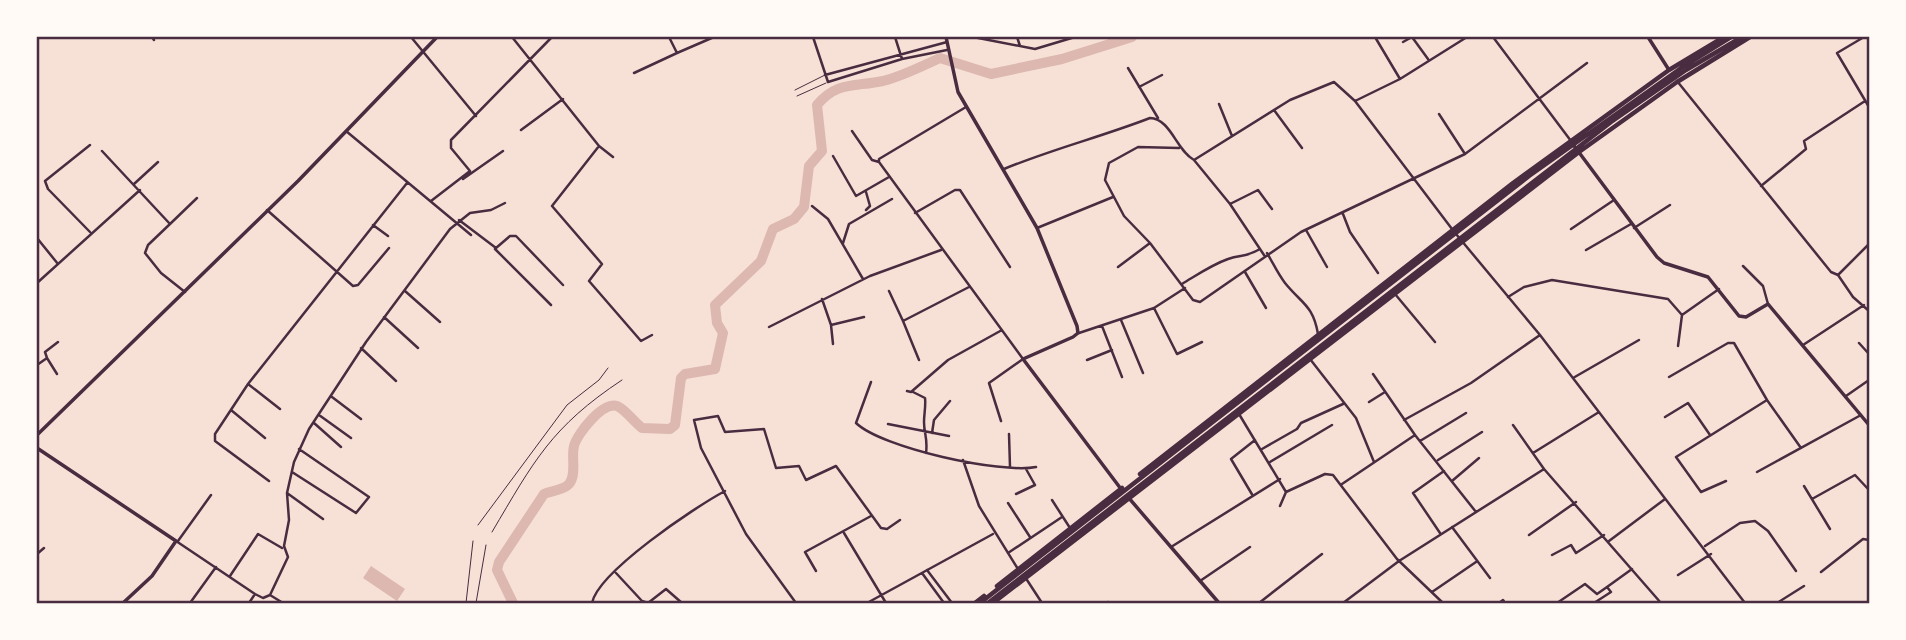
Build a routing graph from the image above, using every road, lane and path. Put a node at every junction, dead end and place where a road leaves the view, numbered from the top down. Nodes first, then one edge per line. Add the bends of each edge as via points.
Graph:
1 (411, 37) edge
2 (437, 37) edge
3 (512, 37) edge
4 (552, 37) edge
5 (669, 37) edge
6 (715, 37) edge
7 (813, 37) edge
8 (895, 37) edge
9 (973, 37) edge
10 (1017, 37) edge
11 (1075, 37) edge
12 (1375, 37) edge
13 (1412, 37) edge
14 (1454, 37) edge
15 (1467, 37) edge
16 (1493, 37) edge
17 (1648, 37) edge
18 (1725, 37) edge
19 (1731, 37) edge
20 (1750, 37) edge
21 (1864, 37) edge
22 (947, 38) edge
23 (1742, 38) edge
24 (1403, 42) dead end
25 (1458, 43) junction
26 (1020, 46) junction
27 (423, 50) junction
28 (948, 51) junction
29 (900, 52) junction
30 (677, 53) junction
31 (531, 58) junction
32 (902, 59) junction
33 (1429, 61) junction
34 (1587, 63) dead end
35 (1128, 68) dead end
36 (1669, 70) junction
37 (634, 73) dead end
38 (825, 75) junction
39 (1162, 75) dead end
40 (1400, 79) junction
41 (828, 82) junction
42 (1677, 82) junction
43 (1139, 87) junction
44 (796, 90) dead end
45 (797, 96) dead end
46 (563, 99) junction
47 (1538, 99) junction
48 (1355, 101) junction
49 (1865, 101) junction
50 (1219, 104) dead end
51 (966, 107) junction
52 (1869, 107) edge
53 (1274, 110) junction
54 (1439, 114) dead end
55 (476, 116) junction
56 (1158, 118) junction
57 (521, 130) dead end
58 (346, 131) junction
59 (852, 131) dead end
60 (1233, 136) junction
61 (1570, 141) junction
62 (90, 145) dead end
63 (598, 146) junction
64 (1181, 148) junction
65 (1302, 148) dead end
66 (102, 151) dead end
67 (503, 151) dead end
68 (1579, 152) junction
69 (1465, 154) junction
70 (833, 156) dead end
71 (613, 157) dead end
72 (1194, 160) junction
73 (158, 162) dead end
74 (879, 162) junction
75 (1004, 169) junction
76 (889, 177) junction
77 (1411, 178) junction
78 (407, 183) junction
79 (134, 184) junction
80 (1760, 186) junction
81 (139, 190) junction
82 (866, 192) junction
83 (1500, 193) junction
84 (1113, 197) junction
85 (197, 198) dead end
86 (892, 199) dead end
87 (1614, 200) junction
88 (432, 201) junction
89 (505, 203) dead end
90 (1230, 204) junction
91 (1670, 205) dead end
92 (811, 206) dead end
93 (1509, 206) junction
94 (1272, 209) dead end
95 (267, 210) junction
96 (866, 210) dead end
97 (915, 213) junction
98 (1343, 214) junction
99 (458, 221) junction
100 (170, 224) junction
101 (373, 225) junction
102 (1632, 226) junction
103 (1037, 228) junction
104 (1452, 229) junction
105 (1571, 229) dead end
106 (1306, 230) junction
107 (90, 232) junction
108 (471, 235) dead end
109 (388, 236) dead end
110 (37, 238) edge
111 (1463, 242) junction
112 (843, 243) junction
113 (1150, 243) junction
114 (1869, 244) edge
115 (492, 247) junction
116 (389, 248) dead end
117 (1260, 249) junction
118 (941, 250) junction
119 (1586, 250) dead end
120 (1266, 254) junction
121 (58, 264) junction
122 (1743, 266) dead end
123 (1010, 267) dead end
124 (1118, 267) dead end
125 (1327, 267) dead end
126 (338, 271) junction
127 (1245, 272) junction
128 (1378, 273) dead end
129 (1838, 275) junction
130 (863, 279) junction
131 (37, 283) edge
132 (1182, 284) junction
133 (563, 285) dead end
134 (969, 287) junction
135 (1185, 288) junction
136 (1719, 289) junction
137 (405, 291) junction
138 (889, 291) dead end
139 (185, 292) junction
140 (1395, 294) junction
141 (1508, 297) junction
142 (822, 299) junction
143 (1768, 304) junction
144 (551, 305) dead end
145 (1864, 305) junction
146 (1154, 308) junction
147 (1266, 308) dead end
148 (1869, 311) edge
149 (1682, 315) junction
150 (384, 317) junction
151 (864, 317) dead end
152 (1121, 320) junction
153 (903, 321) junction
154 (440, 322) dead end
155 (831, 325) junction
156 (1102, 326) junction
157 (769, 327) dead end
158 (1002, 330) junction
159 (1078, 333) junction
160 (652, 335) dead end
161 (1318, 335) junction
162 (1540, 335) junction
163 (1639, 340) dead end
164 (58, 342) dead end
165 (1202, 342) dead end
166 (1435, 342) dead end
167 (1858, 343) dead end
168 (833, 344) dead end
169 (1803, 345) junction
170 (1678, 346) dead end
171 (361, 348) junction
172 (418, 348) dead end
173 (1112, 350) junction
174 (1869, 354) edge
175 (47, 358) junction
176 (1023, 359) junction
177 (1310, 359) junction
178 (919, 360) dead end
179 (1087, 360) dead end
180 (37, 365) edge
181 (608, 368) dead end
182 (1143, 373) dead end
183 (57, 374) dead end
184 (1373, 374) dead end
185 (1122, 377) dead end
186 (1669, 377) dead end
187 (1573, 378) junction
188 (622, 380) dead end
189 (1869, 380) edge
190 (396, 381) dead end
191 (871, 382) dead end
192 (248, 384) junction
193 (1385, 392) junction
194 (1846, 396) junction
195 (332, 397) junction
196 (1767, 400) junction
197 (950, 401) dead end
198 (1369, 402) dead end
199 (1343, 404) junction
200 (280, 409) dead end
201 (231, 411) junction
202 (1599, 412) junction
203 (1466, 413) dead end
204 (1239, 414) junction
205 (319, 415) junction
206 (1861, 415) junction
207 (1665, 416) dead end
208 (361, 419) dead end
209 (1404, 420) junction
210 (1000, 421) dead end
211 (314, 422) junction
212 (888, 424) dead end
213 (1332, 425) dead end
214 (1513, 425) dead end
215 (1869, 425) edge
216 (1482, 432) dead end
217 (930, 434) junction
218 (1009, 434) dead end
219 (37, 435) edge
220 (1415, 435) junction
221 (949, 436) dead end
222 (1710, 436) junction
223 (265, 438) dead end
224 (351, 438) dead end
225 (1256, 440) junction
226 (1420, 441) junction
227 (341, 447) dead end
228 (37, 448) edge
229 (1801, 448) junction
230 (299, 449) junction
231 (1262, 449) junction
232 (926, 453) junction
233 (1532, 453) junction
234 (1479, 458) dead end
235 (963, 460) junction
236 (1437, 461) junction
237 (1270, 462) junction
238 (1374, 462) junction
239 (1010, 467) junction
240 (1036, 467) dead end
241 (1026, 469) junction
242 (1544, 469) junction
243 (1444, 471) junction
244 (292, 472) junction
245 (1757, 472) dead end
246 (1280, 478) junction
247 (270, 481) dead end
248 (1452, 481) junction
249 (1726, 481) dead end
250 (1342, 484) junction
251 (1804, 486) dead end
252 (1121, 489) junction
253 (1869, 490) edge
254 (725, 491) junction
255 (1286, 492) junction
256 (287, 494) junction
257 (1016, 494) dead end
258 (211, 495) dead end
259 (1253, 496) junction
260 (1666, 498) junction
261 (1130, 499) junction
262 (1812, 499) junction
263 (1052, 500) dead end
264 (1576, 502) junction
265 (1007, 503) dead end
266 (1280, 506) dead end
267 (1475, 512) junction
268 (871, 516) junction
269 (1062, 517) junction
270 (323, 519) dead end
271 (900, 520) dead end
272 (478, 525) dead end
273 (1452, 526) junction
274 (1070, 528) junction
275 (1830, 529) dead end
276 (492, 531) dead end
277 (844, 533) junction
278 (994, 533) junction
279 (1440, 534) junction
280 (1529, 535) dead end
281 (1604, 535) junction
282 (1030, 537) junction
283 (1869, 540) edge
284 (177, 541) junction
285 (473, 541) dead end
286 (1609, 541) junction
287 (486, 545) dead end
288 (1171, 547) junction
289 (1250, 547) dead end
290 (1704, 547) junction
291 (44, 548) dead end
292 (282, 548) dead end
293 (37, 554) edge
294 (1008, 554) junction
295 (1322, 554) dead end
296 (1552, 555) dead end
297 (1711, 555) junction
298 (1399, 561) junction
299 (1477, 561) junction
300 (216, 567) junction
301 (1019, 569) junction
302 (1632, 569) junction
303 (927, 570) junction
304 (816, 571) dead end
305 (1796, 571) dead end
306 (1821, 572) dead end
307 (616, 573) junction
308 (922, 573) junction
309 (1678, 575) dead end
310 (230, 576) junction
311 (1026, 578) junction
312 (1489, 578) dead end
313 (1200, 581) junction
314 (1804, 586) dead end
315 (1607, 587) junction
316 (1432, 592) junction
317 (255, 594) junction
318 (270, 595) junction
319 (880, 596) junction
320 (1601, 599) junction
321 (1504, 602) edge
322 (123, 603) edge
323 (190, 603) edge
324 (250, 603) edge
325 (283, 603) edge
326 (466, 603) edge
327 (476, 603) edge
328 (592, 603) edge
329 (682, 603) edge
330 (796, 603) edge
331 (867, 603) edge
332 (886, 603) edge
333 (944, 603) edge
334 (952, 603) edge
335 (977, 603) edge
336 (991, 603) edge
337 (1042, 603) edge
338 (1219, 603) edge
339 (1259, 603) edge
340 (1343, 603) edge
341 (1443, 603) edge
342 (1499, 603) edge
343 (1556, 603) edge
344 (1594, 603) edge
345 (1604, 603) edge
346 (1661, 603) edge
347 (1745, 603) edge
348 (1777, 603) edge

1 - 27 street
2 - 27 street
3 - 31 street
4 - 31 street
5 - 30 street
6 - 30 street
7 - 38 street
8 - 29 street
9 - 26 street
10 - 26 street
11 - 26 street via 1042,49
12 - 40 street
13 - 24 street
13 - 33 street
14 - 25 street
15 - 25 street
16 - 47 street
17 - 36 street
18 - 36 main road
19 - 335 main road via 1529,176
20 - 23 main road
21 - 49 street via 1837,53
22 - 28 street
22 - 29 street
23 - 42 main road
23 - 336 main road via 1686,70 1600,131
25 - 33 street
27 - 55 street
27 - 58 street
28 - 32 street
28 - 51 street
29 - 32 street
29 - 38 street
30 - 37 street
31 - 46 street
31 - 55 street
32 - 41 street
33 - 40 street
34 - 47 street
35 - 43 street
36 - 42 street
36 - 61 main road
38 - 41 street
38 - 44 lane
39 - 43 street
40 - 48 street
41 - 45 lane
42 - 68 main road
42 - 80 street
43 - 56 street
46 - 57 street
46 - 63 street
47 - 61 street
47 - 69 street
48 - 53 street via 1334,82
48 - 77 street
49 - 52 street
49 - 80 street via 1804,141 1806,149
50 - 60 street
51 - 74 street
51 - 75 street
53 - 60 street
53 - 65 street
54 - 69 street
55 - 88 street via 451,141 451,148 470,171
56 - 64 street
56 - 75 street
58 - 78 street
58 - 95 street
59 - 74 street via 872,160
60 - 72 street
61 - 68 street
61 - 83 main road
62 - 107 street via 45,181
63 - 71 street
63 - 160 street via 552,206 602,265 589,281 641,341
64 - 72 street
64 - 84 street via 1138,147 1112,161 1105,174
66 - 79 street
67 - 88 street
68 - 87 street
68 - 93 main road
69 - 77 street
70 - 82 street via 855,195
72 - 90 street
73 - 79 street
74 - 76 street
75 - 103 street
76 - 82 street
76 - 97 street
77 - 98 street
77 - 104 street
78 - 88 street
78 - 101 street
79 - 81 street
80 - 129 street
81 - 100 street
81 - 107 street
82 - 96 street via 870,206
83 - 93 main road
83 - 104 main road
84 - 103 street
84 - 113 street via 1131,226
85 - 100 street
86 - 112 street via 848,225
87 - 102 street
87 - 105 street
88 - 99 street
89 - 99 street
90 - 94 street via 1258,190
90 - 117 street
91 - 102 street
92 - 112 street via 828,219
93 - 111 main road
95 - 126 street
95 - 139 street
97 - 118 street
97 - 123 street via 960,190
98 - 106 street
98 - 128 street
99 - 108 street
99 - 115 street
99 - 137 street
100 - 139 street via 145,253
101 - 109 street
101 - 126 street
102 - 119 street
102 - 136 street via 1660,260 1703,274
103 - 159 street
104 - 111 street
104 - 161 main road
106 - 120 street
106 - 125 street
107 - 121 street
110 - 121 street
111 - 140 main road
111 - 141 street
112 - 130 street
113 - 124 street
113 - 132 street
114 - 129 street
115 - 133 street via 516,236
115 - 144 street
116 - 126 street via 356,287
117 - 120 street
117 - 132 street via 1245,258 1232,257
118 - 130 street
118 - 134 street
120 - 127 street
120 - 161 street via 1315,316
121 - 131 street
122 - 143 street via 1763,286
126 - 192 street
127 - 135 street via 1200,302
127 - 147 street
129 - 145 street
130 - 142 street
132 - 135 street
134 - 153 street
134 - 158 street
135 - 146 street
136 - 143 street via 1741,317
136 - 149 street
137 - 150 street
137 - 154 street
138 - 153 street
139 - 219 street
140 - 166 street
140 - 177 main road
141 - 149 street via 1524,287 1552,280 1668,299
141 - 162 street
142 - 155 street
142 - 157 street
143 - 169 street
145 - 148 street
145 - 169 street
146 - 152 street
146 - 165 street via 1177,354
149 - 170 street
150 - 171 street
150 - 172 street
151 - 155 street
152 - 156 street
152 - 182 street
153 - 178 street
155 - 168 street
156 - 159 street
156 - 173 street
158 - 176 street
158 - 217 street via 948,360 909,391 925,398 923,426
159 - 176 street
161 - 252 main road
162 - 187 street
162 - 209 street via 1471,383
163 - 187 street
164 - 175 street via 45,352
167 - 174 street
169 - 194 street
171 - 190 street
171 - 195 street
173 - 179 street
173 - 185 street
175 - 180 street
175 - 183 street
176 - 210 street via 989,383
176 - 252 street
177 - 199 street
177 - 204 main road
181 - 272 lane via 567,405
184 - 193 street
186 - 196 street via 1732,342
187 - 202 street
188 - 276 lane via 558,429
189 - 194 street
191 - 232 street via 856,423 876,436
192 - 200 street
192 - 201 street
193 - 198 street
193 - 209 street
194 - 206 street
195 - 205 street
195 - 208 street
196 - 222 street
196 - 229 street
197 - 217 street via 934,420
199 - 231 street via 1301,423
199 - 238 street via 1359,425
201 - 223 street
201 - 247 street via 215,441
202 - 233 street
202 - 260 street
203 - 226 street
204 - 225 street
204 - 261 main road
205 - 211 street
205 - 224 street
206 - 215 street
206 - 229 street
207 - 222 street via 1688,402
209 - 220 street
211 - 227 street
211 - 230 street
212 - 217 street
213 - 237 street
214 - 233 street
216 - 236 street
217 - 221 street
217 - 232 street
218 - 239 street
220 - 226 street
220 - 238 street
222 - 249 street via 1676,458 1701,492
225 - 231 street
225 - 259 street via 1231,459
226 - 236 street
228 - 284 street
229 - 245 street
230 - 244 street
230 - 244 street via 369,497 356,513
231 - 237 street
232 - 235 street
233 - 242 street
234 - 248 street
235 - 239 street
235 - 278 street via 971,489
236 - 243 street
237 - 246 street
238 - 250 street
239 - 241 street
240 - 241 street
241 - 257 street via 1035,485
242 - 264 street
242 - 267 street
243 - 248 street
243 - 279 street via 1413,493
244 - 256 street
246 - 255 street
246 - 259 street
248 - 267 street
250 - 255 street via 1325,474
250 - 298 street
251 - 262 street
252 - 261 street
252 - 274 main road
253 - 262 street via 1855,475
254 - 268 street via 701,447 695,419 718,416 725,432 764,429 776,468 799,466 807,480 838,467
254 - 307 street via 672,524
254 - 330 street via 755,548
255 - 266 street
256 - 270 street
256 - 318 street via 284,546 288,557
258 - 284 street
259 - 288 street
260 - 286 street
260 - 290 street
261 - 288 street
261 - 311 main road
262 - 275 street
263 - 269 street
264 - 280 street
264 - 281 street
265 - 282 street
267 - 273 street
268 - 271 street via 884,530
268 - 277 street
269 - 274 street
269 - 282 street
273 - 279 street
273 - 299 street
274 - 301 main road
277 - 304 street via 839,531 805,552
277 - 319 street
278 - 294 street
278 - 303 street
279 - 298 street
281 - 286 street
281 - 296 street via 1576,553 1571,545
282 - 294 street
283 - 306 street via 1863,538
284 - 300 street
284 - 322 street via 152,576
285 - 326 lane
286 - 302 street
287 - 327 lane
288 - 313 street
289 - 313 street
290 - 297 street
290 - 305 street via 1741,523 1755,521 1768,531
291 - 293 street
292 - 310 street via 258,534
294 - 301 street
295 - 339 street
297 - 309 street
297 - 347 street
298 - 316 street
298 - 340 street
299 - 312 street
299 - 316 street
300 - 310 street
300 - 323 street
301 - 311 street
301 - 335 main road
302 - 315 street
302 - 346 street
303 - 308 street
303 - 334 street
307 - 328 street via 596,591
307 - 329 street via 645,603 664,589
308 - 319 street
308 - 333 street
310 - 317 street
311 - 336 main road
311 - 337 street
313 - 338 street
314 - 348 street
315 - 320 street via 1611,592
315 - 343 street via 1597,594 1585,583
316 - 341 street
317 - 318 street
317 - 324 street
318 - 325 street
319 - 331 street
319 - 332 street
320 - 344 street
320 - 345 street
321 - 342 street

